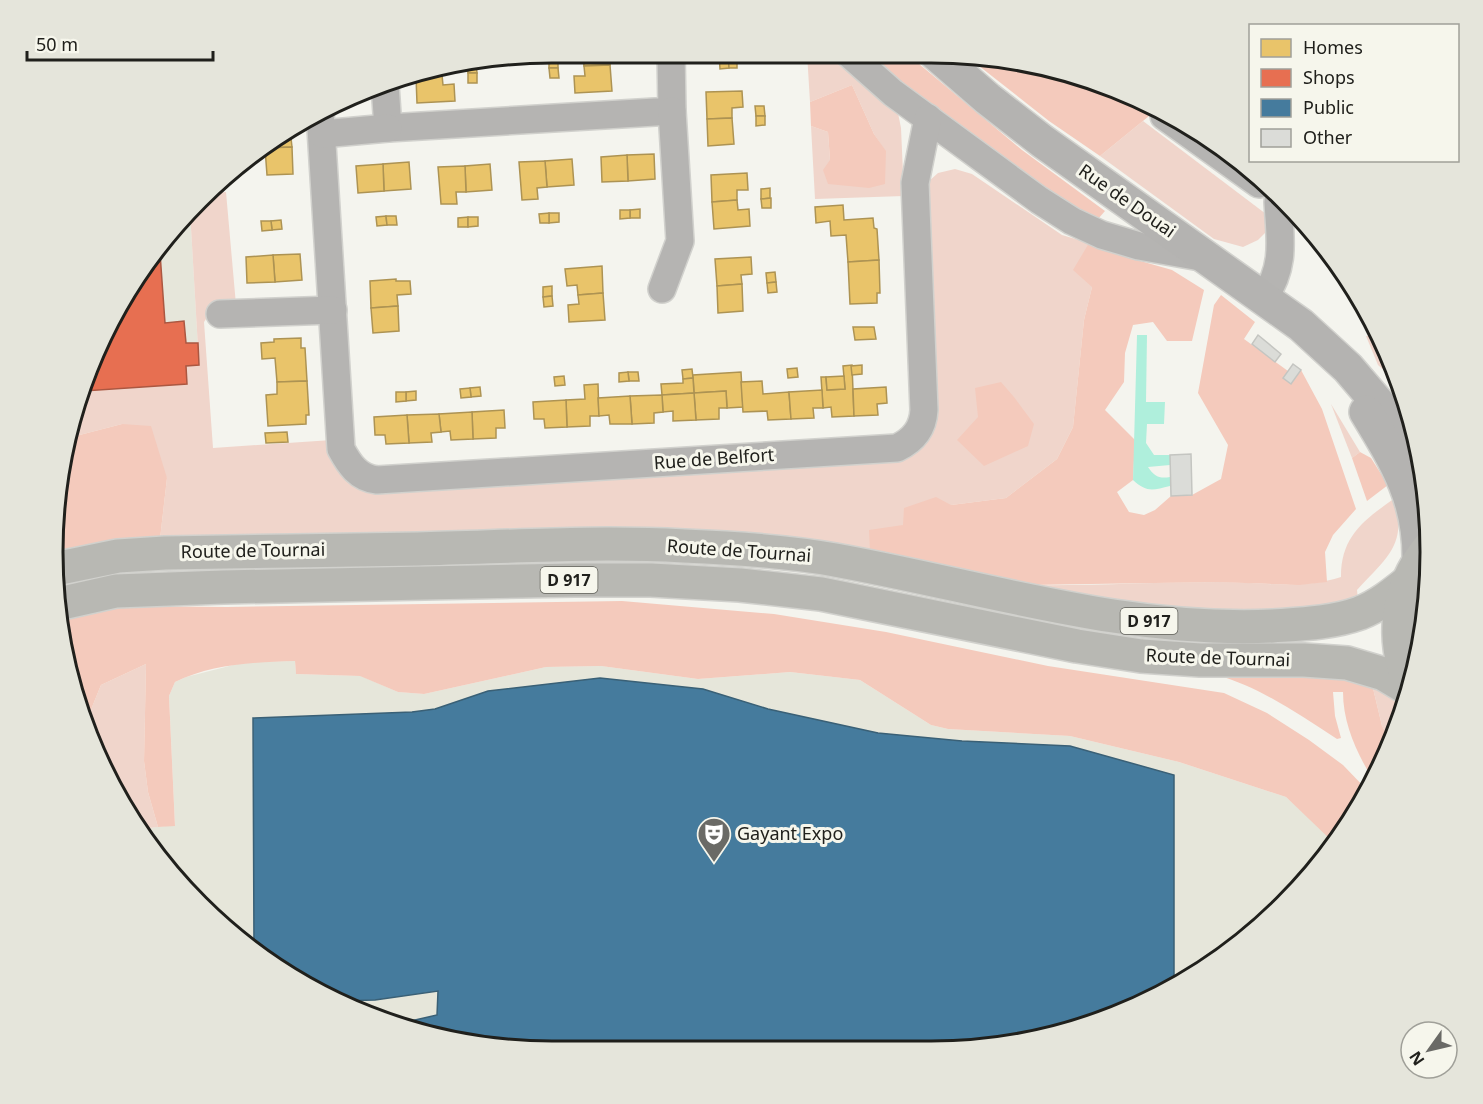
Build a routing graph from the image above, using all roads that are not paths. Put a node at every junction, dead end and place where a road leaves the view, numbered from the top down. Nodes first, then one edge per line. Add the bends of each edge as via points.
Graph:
1 (671, 63) edge
2 (859, 63) edge
3 (945, 63) edge
4 (386, 92) edge
5 (672, 111) junction
6 (928, 118) junction
7 (321, 123) edge
8 (388, 128) junction
9 (1278, 207) edge
10 (1206, 258) junction
11 (662, 289) dead end
12 (1264, 298) junction
13 (333, 310) junction
14 (220, 314) dead end
15 (1323, 345) junction
16 (1406, 436) edge
17 (1418, 564) edge
18 (63, 567) edge
19 (66, 602) edge
20 (1405, 671) edge
21 (1402, 683) edge

1 - 5 street
2 - 6 street
3 - 10 street, Rue de Douai via 1015,121
4 - 8 street
5 - 8 street, Rue de Belfort
5 - 11 street via 680,241
6 - 10 street via 1039,200 1086,228 1139,246
6 - 13 street, Rue de Belfort via 915,183 924,410 920,429 897,448 369,479 352,468 341,449
7 - 8 street, Rue de Belfort
7 - 13 street, Rue de Belfort
9 - 12 street via 1280,261 1276,278
10 - 12 street, Rue de Douai
12 - 15 street, Rue de Douai
13 - 14 street
15 - 16 street, Rue de Douai
15 - 17 street, Rue de Douai via 1407,484 1417,520
17 - 18 main road, Route de Tournai / D 917 via 1382,602 1362,612 1303,624 1253,627 1148,621 814,556 683,546 525,545 165,553 118,556
17 - 20 main road via 1400,607 1398,632
19 - 21 main road, Route de Tournai / D 917 via 116,591 159,588 551,580 729,584 821,594 1141,656 1347,663

